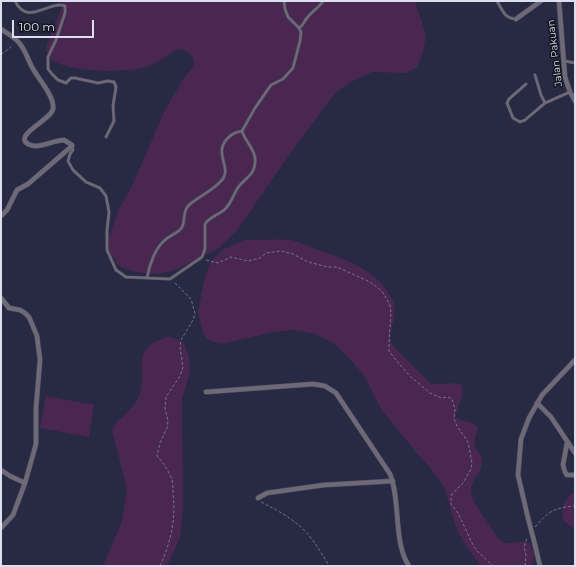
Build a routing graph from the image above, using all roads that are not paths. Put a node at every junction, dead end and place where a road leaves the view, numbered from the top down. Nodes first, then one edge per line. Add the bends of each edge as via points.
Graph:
1 (15, 1) edge
2 (284, 1) edge
3 (323, 1) edge
4 (497, 1) edge
5 (541, 1) edge
6 (559, 1) edge
7 (51, 2) dead end
8 (37, 8) dead end
9 (516, 19) joint
10 (299, 28) junction
11 (1, 30) edge
12 (564, 61) junction
13 (575, 63) edge
14 (535, 75) dead end
15 (526, 84) dead end
16 (570, 92) junction
17 (575, 101) edge
18 (544, 103) junction
19 (242, 131) junction
20 (106, 137) dead end
21 (72, 146) junction
22 (1, 216) edge
23 (147, 278) junction
24 (1, 298) edge
25 (575, 361) edge
26 (206, 392) dead end
27 (536, 403) junction
28 (567, 443) junction
29 (575, 453) edge
30 (1, 470) edge
31 (575, 475) edge
32 (393, 481) junction
33 (25, 483) junction
34 (258, 498) road end
35 (1, 528) edge
36 (408, 566) edge
37 (540, 566) edge

1 - 8 lane via 22,10
2 - 10 lane via 288,17
3 - 10 lane
4 - 9 lane via 505,16
5 - 9 street
6 - 12 street, Jalan Pakuan
7 - 20 lane via 63,4 66,11 48,57 48,68 52,74 66,83 75,78 98,83 111,81 116,85 114,121
10 - 19 lane via 300,41 293,68 286,76 271,85
11 - 21 street via 22,46 50,96 53,107 46,120 26,133 26,142 34,146 64,140
12 - 13 lane
12 - 16 street, Jalan Pakuan via 565,77
14 - 18 lane
15 - 18 lane via 507,103 513,118 518,122 525,120
16 - 17 street, Jalan Pakuan
16 - 18 lane
19 - 23 lane via 235,132 223,143 221,149 225,172 222,181 188,206 184,212 181,229 164,240 155,255
19 - 23 lane via 255,156 255,166 225,209 205,224 205,249 202,257 170,279
21 - 22 street via 28,184 17,190
21 - 23 lane via 68,161 73,170 86,182 100,188 106,196 109,212 107,250 116,270 126,277
24 - 33 street via 9,308 20,310 29,317 37,336 39,350 37,437
25 - 27 street
26 - 32 street via 313,384 325,386 336,393
27 - 28 street via 550,417
27 - 37 street, bridge via 521,438 518,475
28 - 29 street
28 - 31 street via 564,469 567,475
30 - 33 street
32 - 34 street via 324,485 267,493
32 - 36 street via 402,552
33 - 35 street via 13,515

